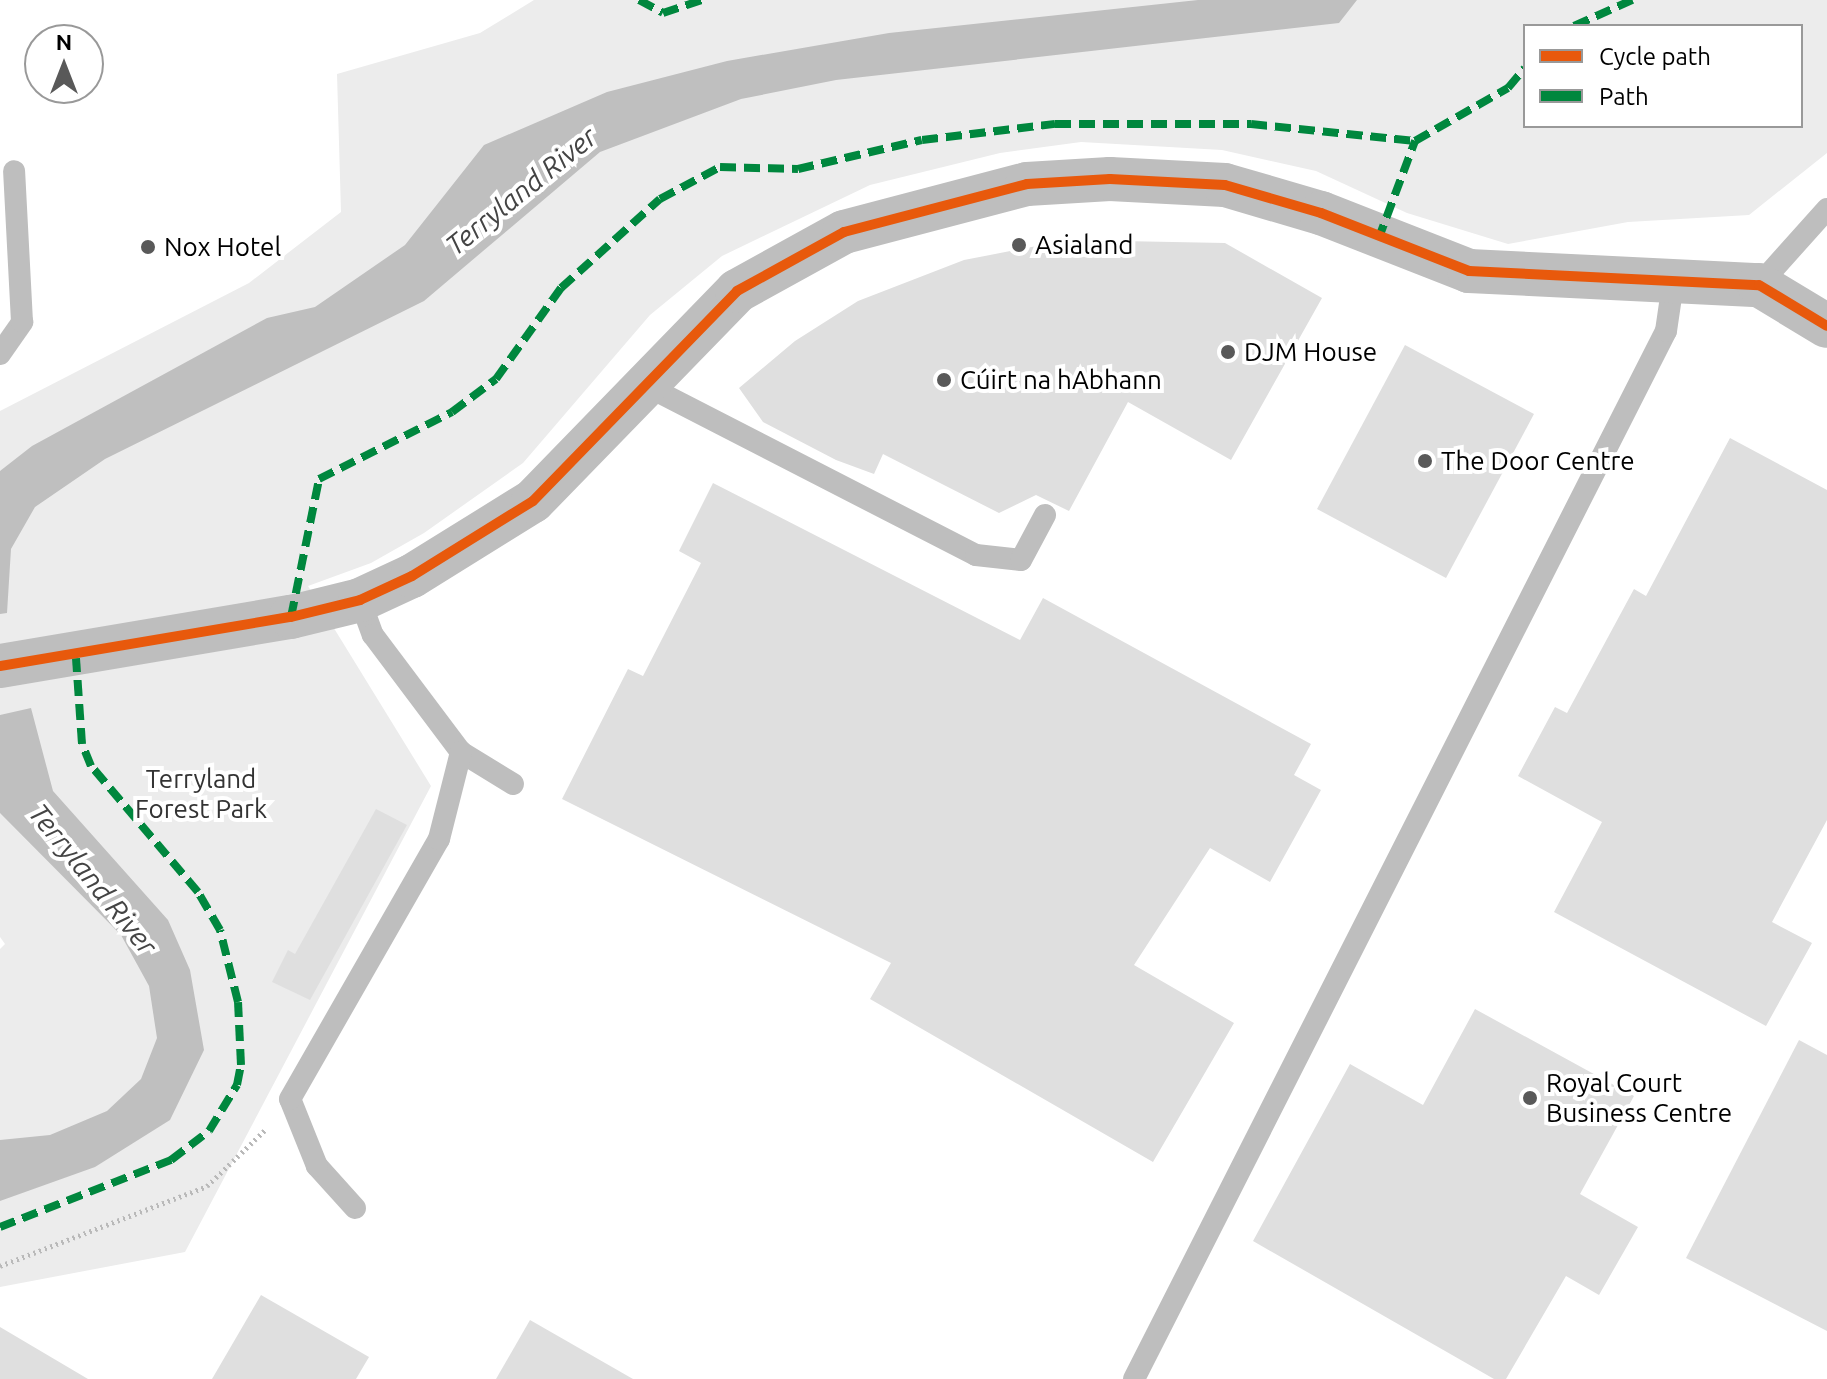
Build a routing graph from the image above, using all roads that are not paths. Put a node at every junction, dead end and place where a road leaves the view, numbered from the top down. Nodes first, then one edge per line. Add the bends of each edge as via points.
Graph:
1 (14, 171) dead end
2 (1827, 209) edge
3 (1674, 276) junction
4 (1759, 285) junction
5 (1827, 326) edge
6 (0, 354) edge
7 (645, 385) junction
8 (1045, 515) dead end
9 (360, 600) junction
10 (0, 666) edge
11 (461, 752) junction
12 (513, 784) dead end
13 (355, 1208) dead end
14 (1134, 1379) edge

1 - 6 lane via 22,322
2 - 4 lane
3 - 4 street
3 - 7 street via 1469,271 1321,213 1225,185 1110,179 1027,184 844,232 737,291
3 - 14 lane via 1666,331
4 - 5 street
7 - 8 lane via 976,555 1021,560
7 - 9 street via 533,501 451,554
9 - 10 street via 76,658
9 - 11 lane via 373,635
11 - 12 lane
11 - 13 lane via 439,839 290,1099 317,1166

